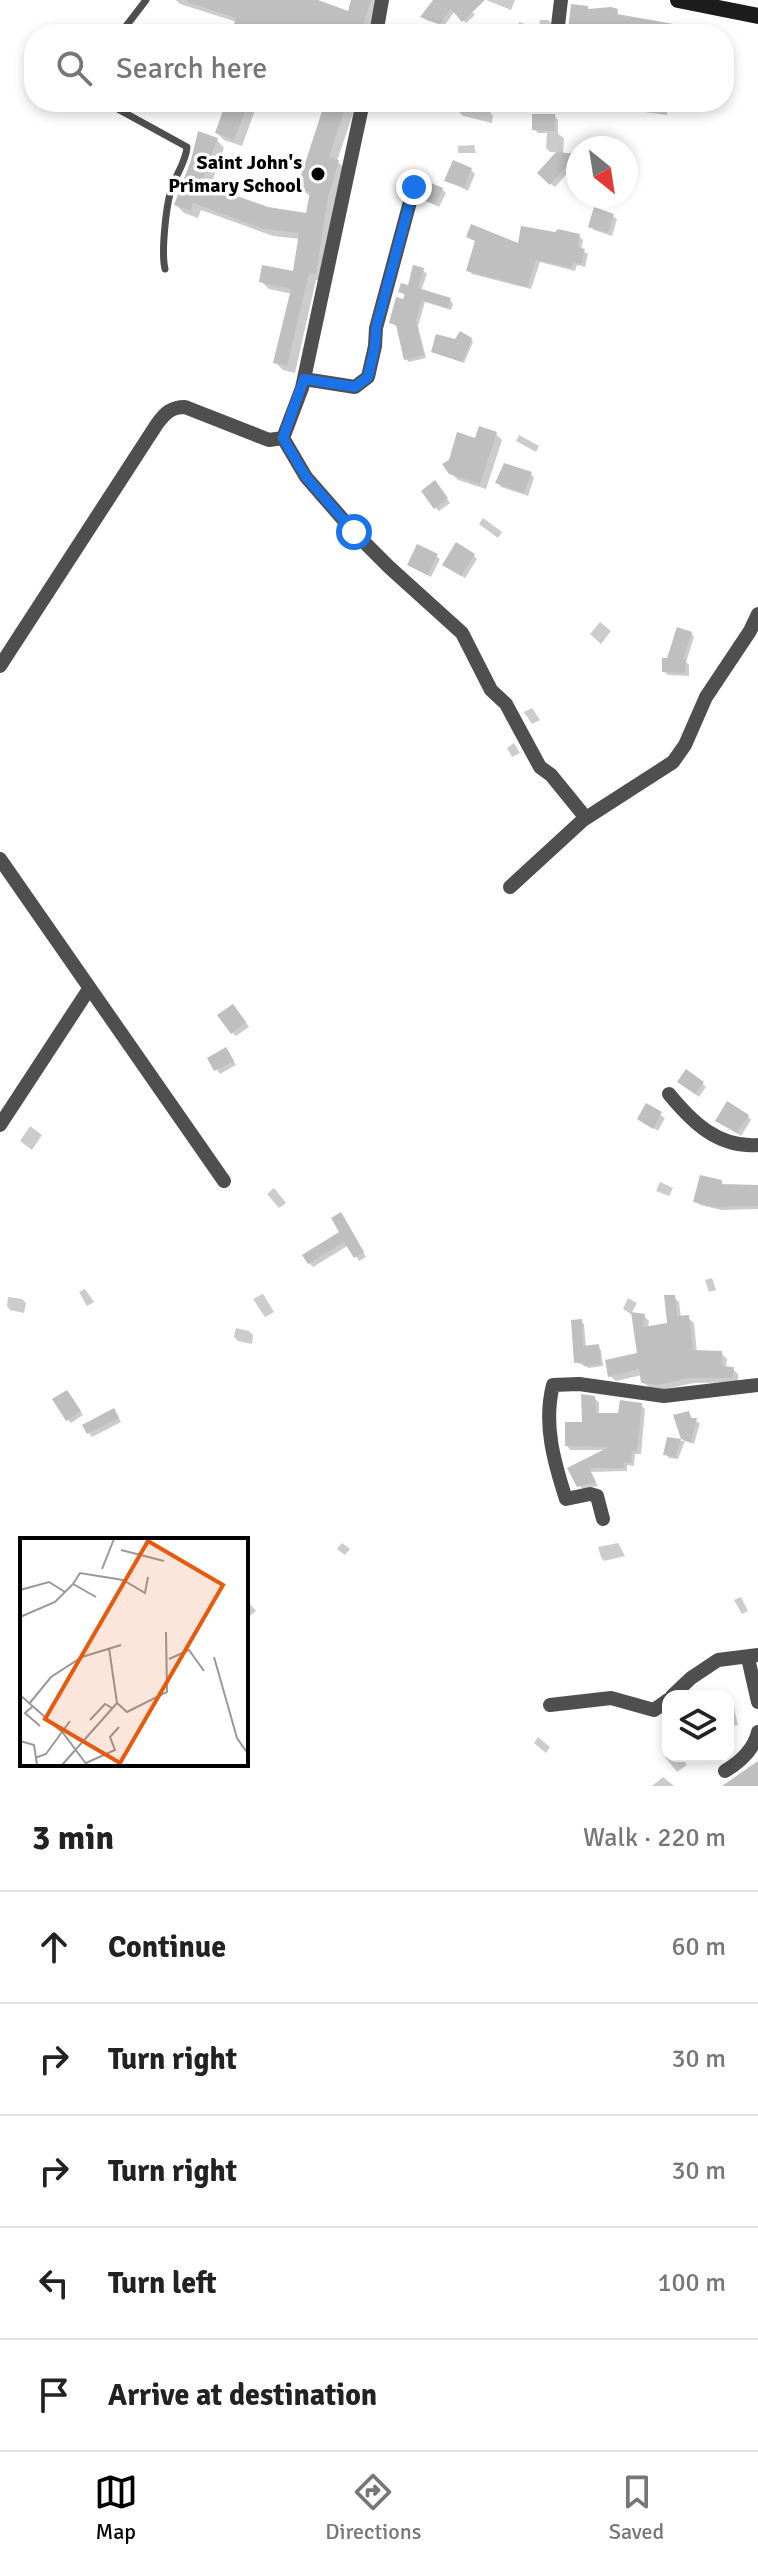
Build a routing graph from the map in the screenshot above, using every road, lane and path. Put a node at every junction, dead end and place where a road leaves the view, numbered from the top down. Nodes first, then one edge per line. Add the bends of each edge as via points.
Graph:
1 (146, 0) edge
2 (382, 0) edge
3 (561, 0) edge
4 (678, 0) edge
5 (758, 16) edge
6 (128, 24) edge
7 (378, 24) edge
8 (558, 24) edge
9 (123, 112) edge
10 (361, 112) edge
11 (414, 187) dead end
12 (165, 269) dead end
13 (304, 379) junction
14 (283, 438) junction
15 (758, 614) edge
16 (0, 666) edge
17 (586, 818) junction
18 (0, 859) edge
19 (510, 887) dead end
20 (89, 989) junction
21 (669, 1094) dead end
22 (0, 1125) edge
23 (758, 1145) edge
24 (224, 1181) dead end
25 (758, 1385) edge
26 (603, 1519) dead end
27 (753, 1656) edge
28 (678, 1690) edge
29 (758, 1702) edge
30 (662, 1704) edge
31 (550, 1705) dead end
32 (758, 1732) edge
33 (725, 1771) dead end

1 - 6 lane
2 - 7 street
3 - 8 street
4 - 5 street
9 - 12 lane via 187,147 170,193
10 - 13 street
11 - 13 street via 368,377 355,387
13 - 14 street
14 - 16 street via 269,440 185,407 169,410
14 - 17 street via 306,477 354,532 462,633 540,767
15 - 17 street via 673,762
17 - 19 street
18 - 20 street
20 - 22 street
20 - 24 street
21 - 23 street via 691,1120 722,1141
25 - 26 street via 664,1396 553,1385 550,1435 566,1499 597,1496
27 - 28 street via 718,1660
27 - 29 street
30 - 31 street via 654,1710 611,1698
32 - 33 street via 740,1762

